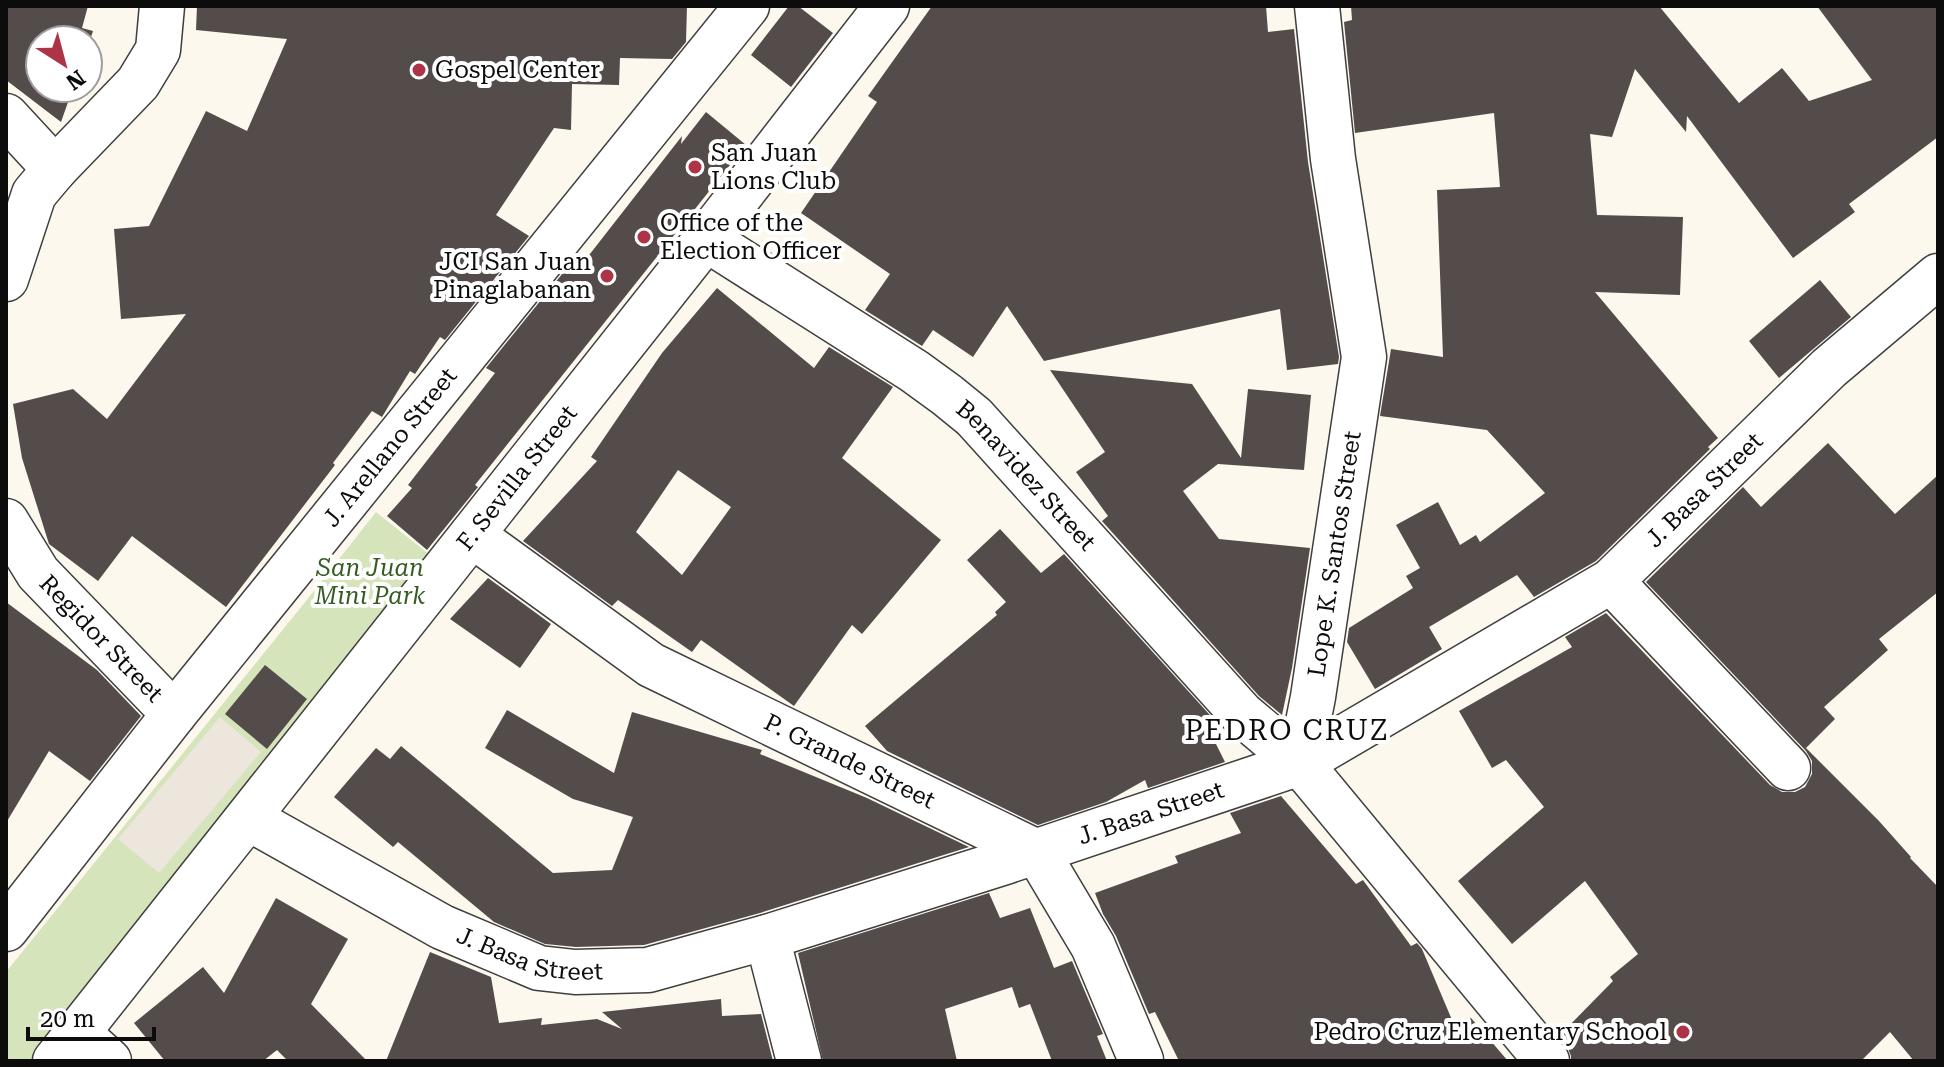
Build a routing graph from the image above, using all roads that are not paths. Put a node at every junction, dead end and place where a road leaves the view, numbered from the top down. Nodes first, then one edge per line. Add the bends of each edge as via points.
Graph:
1 (162, 6) edge
2 (747, 6) edge
3 (887, 6) edge
4 (1317, 6) edge
5 (6, 116) edge
6 (32, 191) edge
7 (706, 239) junction
8 (1938, 276) edge
9 (6, 279) edge
10 (6, 521) edge
11 (472, 535) junction
12 (1611, 581) junction
13 (174, 714) junction
14 (1300, 763) junction
15 (1788, 768) dead end
16 (248, 818) junction
17 (1018, 866) junction
18 (6, 929) edge
19 (767, 937) junction
20 (66, 1047) edge
21 (1141, 1060) edge
22 (109, 1061) edge
23 (799, 1061) edge
24 (1547, 1061) edge

1 - 6 street via 158,50 138,83
2 - 13 street, J. Arellano Street
3 - 7 street, F. Sevilla Street
4 - 14 street, Lope K. Santos Street via 1333,159 1364,357
5 - 6 street
6 - 9 street
7 - 11 street, F. Sevilla Street
7 - 14 street, Benavidez Street via 914,371 974,417 1242,714
8 - 12 street, J. Basa Street via 1829,368
10 - 13 street, Regidor Street via 38,573
11 - 16 street, F. Sevilla Street
11 - 17 street, P. Grande Street via 651,665
12 - 14 street, J. Basa Street
12 - 15 street
13 - 18 street, J. Arellano Street
14 - 17 street, J. Basa Street
14 - 24 street
16 - 19 street, J. Basa Street via 442,927 539,968 648,970
16 - 20 street, F. Sevilla Street
17 - 19 street, J. Basa Street
17 - 21 street via 1093,946
19 - 23 street
20 - 22 street

